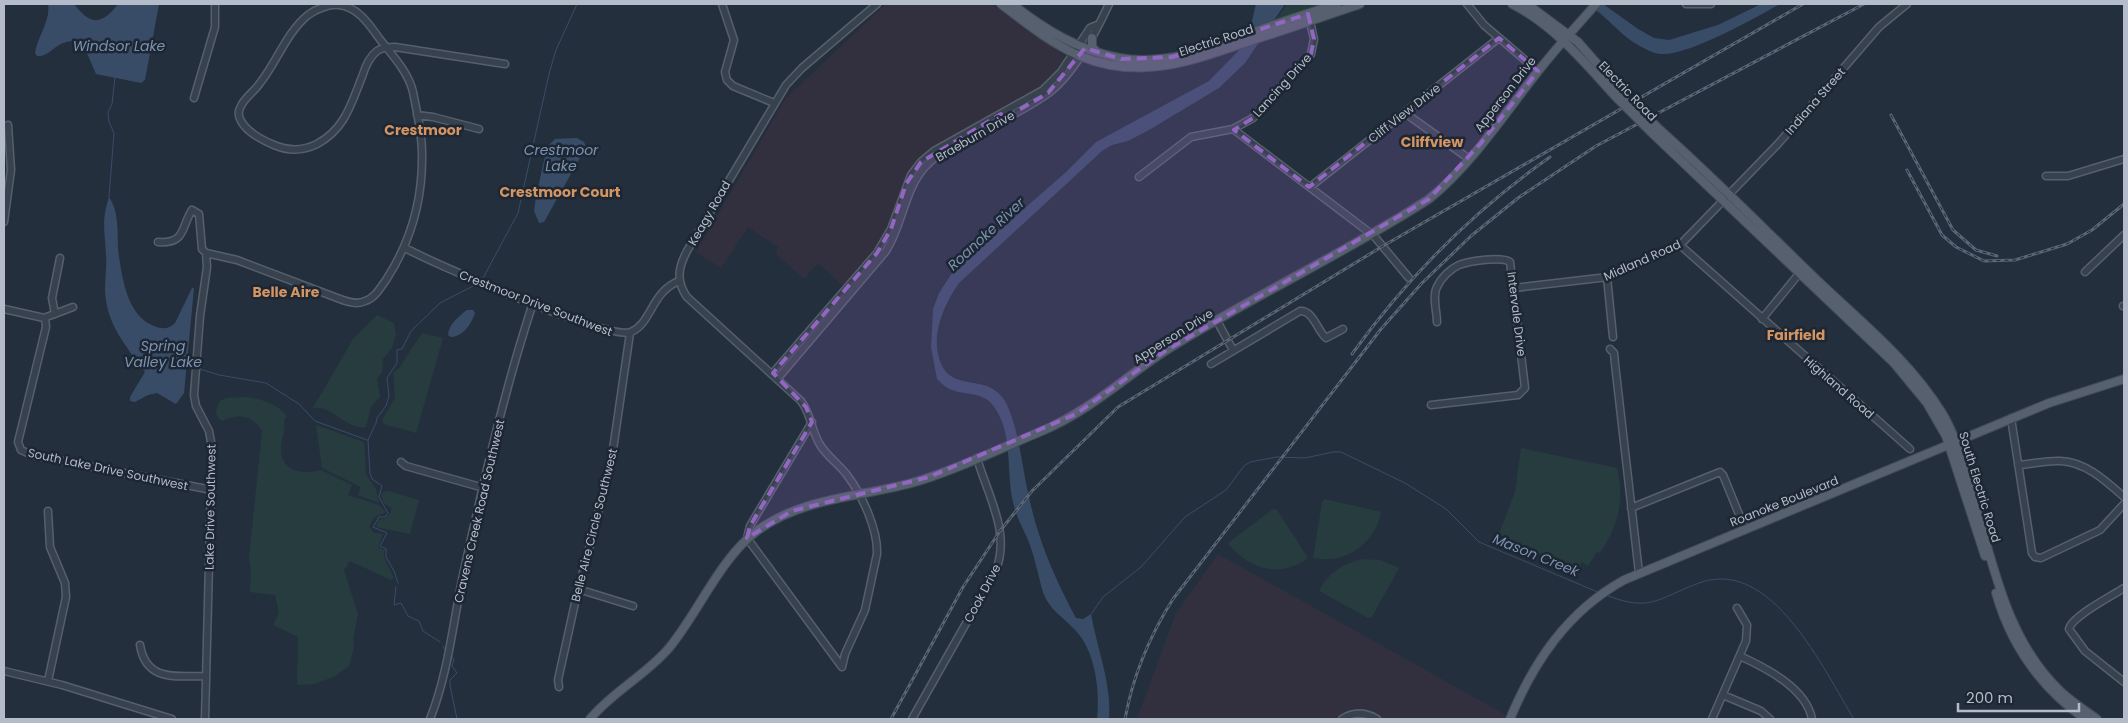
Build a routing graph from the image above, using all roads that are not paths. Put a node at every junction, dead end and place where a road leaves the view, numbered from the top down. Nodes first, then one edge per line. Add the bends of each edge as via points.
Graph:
1 (215, 4) edge
2 (722, 4) edge
3 (877, 4) edge
4 (1001, 4) edge
5 (1012, 4) edge
6 (1109, 4) edge
7 (1337, 4) edge
8 (1360, 4) edge
9 (1466, 4) edge
10 (1512, 4) edge
11 (1527, 4) edge
12 (1596, 4) edge
13 (1686, 4) edge
14 (1711, 4) edge
15 (1907, 4) edge
16 (1308, 14) junction
17 (1310, 22) junction
18 (1289, 24) junction
19 (1097, 25) junction
20 (1092, 38) junction
21 (1499, 38) junction
22 (1567, 38) junction
23 (1082, 46) junction
24 (386, 48) junction
25 (1221, 48) junction
26 (1097, 52) junction
27 (1076, 54) junction
28 (505, 64) dead end
29 (1538, 71) junction
30 (194, 98) dead end
31 (774, 103) junction
32 (1405, 113) junction
33 (417, 115) junction
34 (8, 125) dead end
35 (479, 129) dead end
36 (1233, 129) junction
37 (1656, 131) junction
38 (1468, 158) junction
39 (2124, 159) edge
40 (2046, 176) dead end
41 (1139, 177) dead end
42 (1310, 187) junction
43 (1730, 194) junction
44 (1724, 200) junction
45 (4, 222) edge
46 (1370, 234) junction
47 (2124, 235) edge
48 (158, 242) dead end
49 (1680, 245) junction
50 (405, 248) junction
51 (206, 253) junction
52 (60, 258) dead end
53 (1802, 270) junction
54 (2085, 272) dead end
55 (1409, 278) dead end
56 (1607, 278) junction
57 (679, 281) junction
58 (1514, 288) junction
59 (534, 303) junction
60 (72, 307) dead end
61 (4, 309) edge
62 (55, 314) junction
63 (45, 318) junction
64 (1762, 319) junction
65 (1217, 321) junction
66 (1437, 322) dead end
67 (1343, 329) dead end
68 (630, 332) junction
69 (1613, 338) dead end
70 (1610, 349) dead end
71 (1233, 350) junction
72 (1211, 364) dead end
73 (775, 375) junction
74 (2124, 379) edge
75 (1431, 405) dead end
76 (2011, 418) junction
77 (812, 422) junction
78 (1953, 444) junction
79 (1910, 449) dead end
80 (977, 458) junction
81 (401, 462) dead end
82 (2018, 465) junction
83 (484, 488) junction
84 (212, 490) junction
85 (859, 495) junction
86 (2124, 497) edge
87 (2124, 504) edge
88 (1631, 508) junction
89 (48, 511) dead end
90 (1745, 528) junction
91 (747, 538) junction
92 (1639, 573) junction
93 (2124, 588) edge
94 (578, 589) junction
95 (633, 606) dead end
96 (1737, 608) dead end
97 (140, 644) dead end
98 (1740, 656) junction
99 (4, 671) edge
100 (206, 676) junction
101 (48, 681) junction
102 (2124, 682) edge
103 (559, 686) dead end
104 (1722, 695) junction
105 (172, 719) edge
106 (205, 719) edge
107 (430, 719) edge
108 (590, 719) edge
109 (912, 719) edge
110 (1342, 719) edge
111 (1377, 719) edge
112 (1510, 719) edge
113 (1712, 719) edge
114 (1770, 719) edge
115 (1812, 719) edge
116 (2084, 719) edge
117 (2097, 719) edge

1 - 30 street via 214,27
2 - 31 street via 734,40 725,72 727,80 733,86
3 - 31 street, Keagy Road via 802,68
4 - 27 main road, Electric Road via 1043,36
5 - 23 main road, Electric Road via 1050,32
6 - 19 street, Braeburn Drive
7 - 16 main road, Electric Road
8 - 17 main road, Electric Road
9 - 21 street
10 - 22 main road, Electric Road
11 - 22 main road, Electric Road
12 - 22 main road, Apperson Drive
13 - 14 street
15 - 43 street, Indiana Street via 1879,27
16 - 17 street, Lancing Drive
16 - 18 main road, Electric Road
17 - 18 main road, Electric Road
17 - 36 street, Lancing Drive via 1314,39 1311,54 1253,118
18 - 25 main road, Electric Road
19 - 20 street, Braeburn Drive
19 - 23 street, Braeburn Drive via 1090,28
20 - 23 street, Braeburn Drive
20 - 26 main road via 1092,47
21 - 29 street
21 - 32 street, Cliff View Drive
22 - 29 main road, Apperson Drive
22 - 37 main road, Electric Road, bridge
23 - 26 main road, Electric Road
23 - 27 street, Braeburn Drive
24 - 24 street via 359,13 344,6 319,9 295,29 260,84 243,102 239,116 249,130 283,148 304,149 322,141 339,128 349,111 368,62 376,51
24 - 28 street via 399,47
24 - 33 street via 408,78
25 - 26 main road, Electric Road via 1148,59 1121,58
25 - 27 main road, Electric Road via 1184,63 1144,68 1116,66
27 - 73 street, Braeburn Drive via 1044,92 934,151 915,168 883,244
29 - 38 main road, Apperson Drive
31 - 57 street, Keagy Road via 686,251
32 - 38 street
32 - 42 street, Cliff View Drive
33 - 35 street via 433,116
33 - 50 street via 422,148 421,181
34 - 45 street via 11,170
36 - 41 street, Lancing Drive via 1191,137
36 - 42 street
37 - 43 main road, Electric Road
37 - 44 main road, Electric Road
38 - 46 main road, Apperson Drive via 1429,199
39 - 40 street via 2068,176
42 - 46 street
43 - 44 street, Indiana Street
43 - 53 main road, South Electric Road
44 - 49 street, Midland Road
44 - 53 main road, South Electric Road
46 - 55 street
46 - 65 main road, Apperson Drive
47 - 54 street
48 - 51 street, Lake Drive Southwest via 176,240 186,227 192,210 200,215 202,249
49 - 56 street, Midland Road
49 - 64 street, Highland Road
50 - 51 street via 375,295 356,303 226,256
50 - 59 street, Crestmoor Drive Southwest via 440,266
51 - 84 street, Lake Drive Southwest via 194,395 210,435
52 - 62 street via 52,298
53 - 64 street
53 - 78 main road, South Electric Road via 1908,378
56 - 58 street, Midland Road
56 - 69 street
57 - 68 street, Crestmoor Drive Southwest via 662,291 643,322
57 - 73 street via 693,302
58 - 66 street, Intervale Drive via 1511,265 1506,259 1460,264 1437,286
58 - 75 street, Intervale Drive via 1526,384 1523,391 1518,395
59 - 68 street, Crestmoor Drive Southwest via 601,329 621,334
59 - 83 street, Cravens Creek Road Southwest
60 - 62 street
61 - 63 street
62 - 63 street
63 - 84 street, South Lake Drive Southwest via 46,328 18,442 21,450 32,455
64 - 79 street, Highland Road
65 - 71 street
65 - 80 main road, Apperson Drive via 1165,351 1084,410
67 - 71 street via 1326,338 1310,314 1300,310
68 - 94 street, Belle Aire Circle Southwest via 612,463
70 - 88 street via 1614,353
71 - 72 street
73 - 77 street via 806,407
74 - 76 main road, Roanoke Boulevard
76 - 78 main road, Roanoke Boulevard
76 - 82 street
77 - 85 street via 822,448 847,474
77 - 91 street via 750,526
78 - 90 main road, Roanoke Boulevard
78 - 116 main road, South Electric Road via 2000,608 2012,636 2045,685
78 - 117 main road, South Electric Road via 1981,520 2013,626 2033,660 2051,681 2066,697
80 - 85 main road, Apperson Drive via 916,482
80 - 109 street, Cook Drive via 1001,533 1000,557 995,572
81 - 83 street
82 - 86 street via 2069,461 2096,474
82 - 87 street via 2033,556 2041,558 2100,530
83 - 107 street, Cravens Creek Road Southwest via 441,687
84 - 100 street, Lake Drive Southwest
85 - 91 main road, Apperson Drive via 792,511
85 - 91 street via 878,546 865,610 842,667
88 - 90 street via 1720,472
88 - 92 street
89 - 101 street via 50,547 64,583 66,598
90 - 92 main road, Roanoke Boulevard
91 - 108 main road, Apperson Drive via 668,648
92 - 112 main road, Roanoke Boulevard via 1603,592 1570,621 1547,648
93 - 102 street via 2074,621 2069,632 2085,651
94 - 95 street
94 - 103 street, Belle Aire Circle Southwest
96 - 98 street via 1748,630
97 - 100 street via 145,662 161,674
98 - 104 street
98 - 115 street via 1760,665 1796,692 1806,703
99 - 101 street
100 - 106 street, Lake Drive Southwest
101 - 105 street
104 - 113 street
104 - 114 street via 1761,711
110 - 111 street via 1355,714

